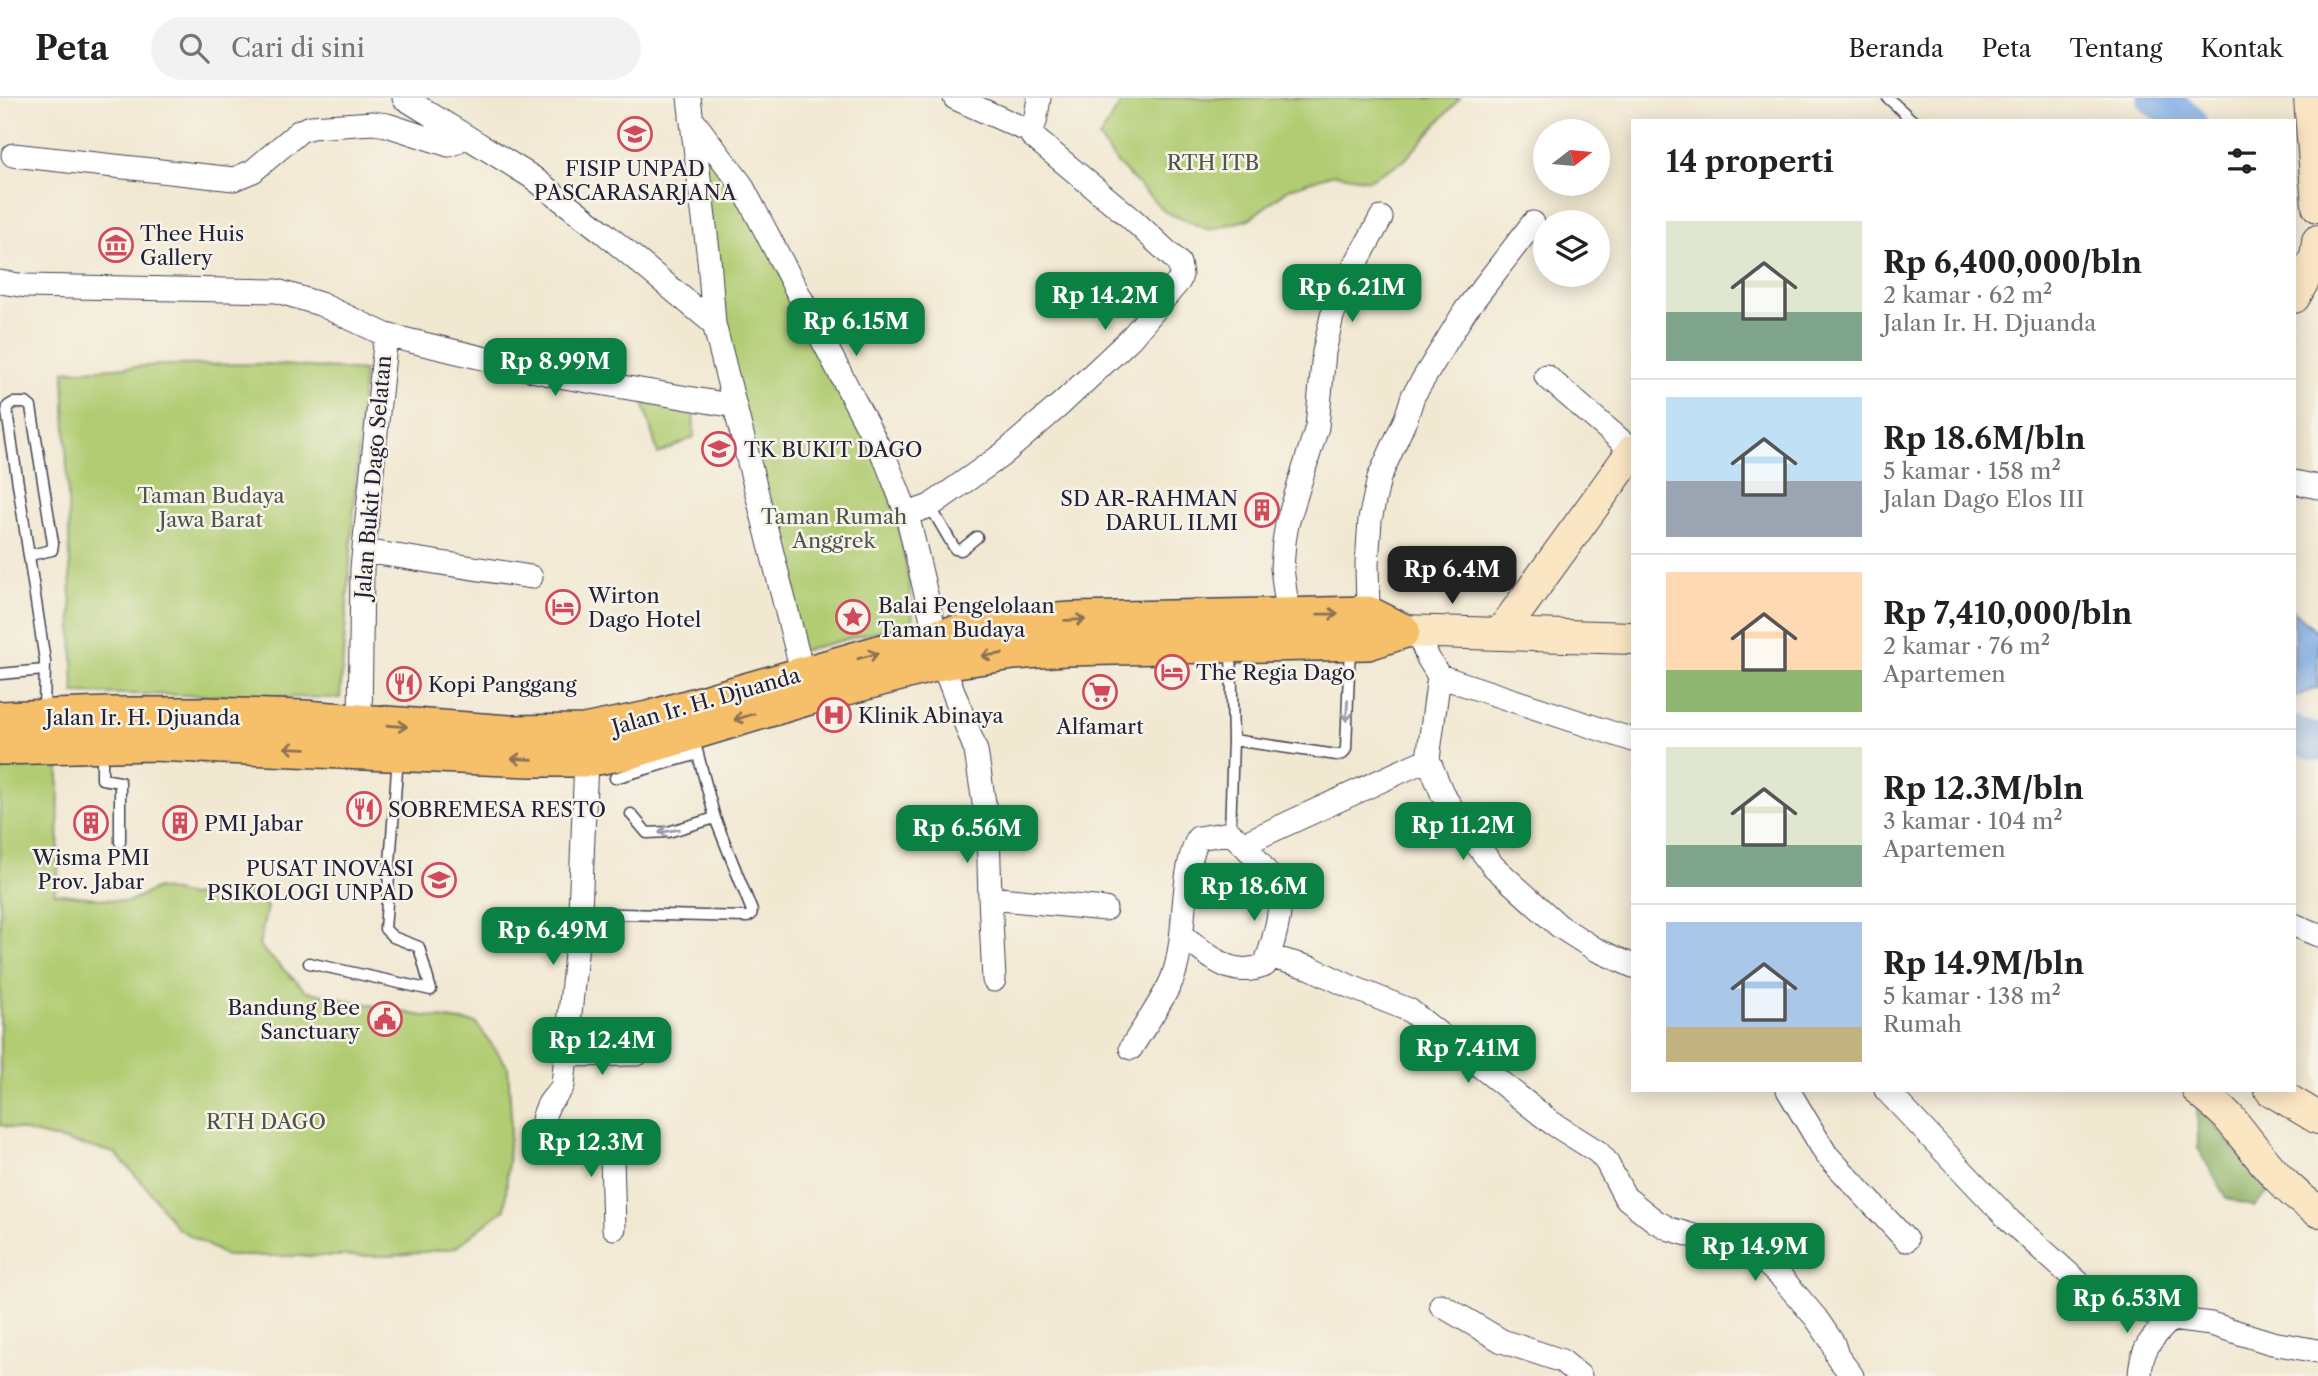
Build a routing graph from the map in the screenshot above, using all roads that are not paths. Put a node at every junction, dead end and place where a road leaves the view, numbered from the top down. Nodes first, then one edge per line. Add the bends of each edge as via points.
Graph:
1 (404, 98) edge
2 (955, 98) edge
3 (1039, 98) edge
4 (1888, 98) edge
5 (2310, 98) edge
6 (690, 108) edge
7 (1911, 119) edge
8 (1030, 129) junction
9 (461, 135) junction
10 (13, 155) dead end
11 (2318, 206) edge
12 (1381, 218) dead end
13 (1533, 223) dead end
14 (2317, 252) edge
15 (0, 282) edge
16 (2296, 294) edge
17 (714, 324) junction
18 (386, 335) junction
19 (1546, 376) dead end
20 (735, 406) junction
21 (1631, 449) edge
22 (1631, 454) edge
23 (2296, 482) edge
24 (2318, 487) edge
25 (930, 506) junction
26 (907, 514) junction
27 (977, 537) dead end
28 (364, 551) junction
29 (30, 555) junction
30 (531, 577) dead end
31 (1288, 615) junction
32 (1359, 628) junction
33 (1409, 631) junction
34 (1501, 633) junction
35 (1631, 638) edge
36 (1231, 645) junction
37 (938, 650) junction
38 (44, 670) junction
39 (0, 674) edge
40 (1439, 676) junction
41 (806, 685) junction
42 (0, 719) edge
43 (105, 729) junction
44 (45, 731) junction
45 (360, 737) junction
46 (1631, 739) edge
47 (1233, 740) junction
48 (695, 744) junction
49 (0, 747) edge
50 (398, 752) junction
51 (1428, 759) junction
52 (606, 770) junction
53 (631, 814) dead end
54 (715, 818) junction
55 (1236, 838) junction
56 (120, 842) dead end
57 (990, 898) junction
58 (1105, 909) dead end
59 (580, 913) junction
60 (2296, 926) edge
61 (1182, 935) junction
62 (2318, 935) edge
63 (1268, 956) junction
64 (309, 963) dead end
65 (1631, 965) edge
66 (994, 979) dead end
67 (1130, 1048) dead end
68 (637, 1054) dead end
69 (566, 1055) junction
70 (1789, 1092) edge
71 (1888, 1092) edge
72 (2200, 1092) edge
73 (2274, 1092) edge
74 (2318, 1118) edge
75 (2318, 1211) edge
76 (614, 1228) dead end
77 (1906, 1240) dead end
78 (1441, 1304) dead end
79 (2171, 1319) junction
80 (2318, 1351) edge
81 (1580, 1376) edge
82 (1852, 1376) edge
83 (2140, 1376) edge

1 - 9 street
2 - 8 street
3 - 8 street
4 - 7 lane
5 - 11 street
6 - 17 street
6 - 26 street via 741,184 887,463
8 - 25 street via 1179,263 1181,275 1130,339 1061,404 1002,455
9 - 10 street via 449,145 373,123 311,127 300,131 254,171 234,179
9 - 17 street via 532,177
12 - 31 street via 1332,316 1317,427 1284,542
13 - 32 street via 1465,312 1413,396 1379,478
14 - 16 street
15 - 18 street via 263,289 302,297
17 - 20 street
18 - 20 street, Jalan Bukit Dago Selatan via 558,376
18 - 28 street, Jalan Bukit Dago Selatan
19 - 21 street
20 - 41 street
22 - 34 street
23 - 24 street
25 - 26 street
25 - 27 lane via 955,549 961,550
26 - 37 street
28 - 30 street
28 - 45 street, Jalan Bukit Dago Selatan
29 - 29 lane via 7,412 13,403 31,407 53,543 52,550
29 - 38 lane
31 -> 32 main road, Jalan Ir. H. Djuanda
37 -> 31 main road, Jalan Ir. H. Djuanda via 1038,622
32 - 33 main road, Jalan Ir. H. Djuanda via 1368,642
32 - 36 main road, Jalan Ir. H. Djuanda
32 -> 47 lane via 1343,754
33 - 34 street, Jalan Ir. H. Djuanda
33 - 40 street
34 - 35 street, Jalan Ir. H. Djuanda
36 -> 37 main road, Jalan Ir. H. Djuanda
36 - 47 lane
37 - 41 main road, Jalan Ir. H. Djuanda
37 - 57 street via 976,751 988,829
38 - 39 lane
38 - 44 lane
40 - 46 street
40 - 51 street
45 -> 41 main road, Jalan Ir. H. Djuanda via 584,732
41 -> 48 main road, Jalan Ir. H. Djuanda
42 - 44 main road, Jalan Ir. H. Djuanda
43 - 44 main road, Jalan Ir. H. Djuanda
43 - 45 main road, Jalan Ir. H. Djuanda via 164,743
43 - 56 lane via 102,779 120,782
44 - 49 main road, Jalan Ir. H. Djuanda
45 - 50 main road, Jalan Ir. H. Djuanda
47 - 55 lane
48 - 52 main road, Jalan Ir. H. Djuanda
48 - 54 lane
52 -> 50 main road, Jalan Ir. H. Djuanda via 530,759
50 - 64 lane via 385,929 419,947 431,990
51 - 55 street
51 - 65 street via 1442,793 1493,866 1559,926
52 - 59 street
54 -> 53 lane via 668,832 646,833
54 - 59 lane via 751,915
55 - 61 street via 1198,838 1192,852
55 - 63 street via 1261,864 1279,901
57 - 58 street
57 - 66 street
59 - 69 street
60 - 62 street
61 - 63 street via 1229,968 1249,971 1265,965
61 - 67 street via 1172,979
63 - 82 street via 1311,968 1409,1010 1552,1122 1598,1152 1625,1197 1655,1221 1762,1260 1816,1318
68 - 69 street
69 - 76 street via 563,1085 547,1105 543,1129 558,1139 608,1147
70 - 77 street via 1826,1154
71 - 79 street via 2010,1221 2087,1290
72 - 75 street via 2229,1117 2297,1198
73 - 74 street
78 - 81 street via 1502,1341 1562,1361
79 - 80 street via 2211,1324
79 - 83 street via 2146,1346

